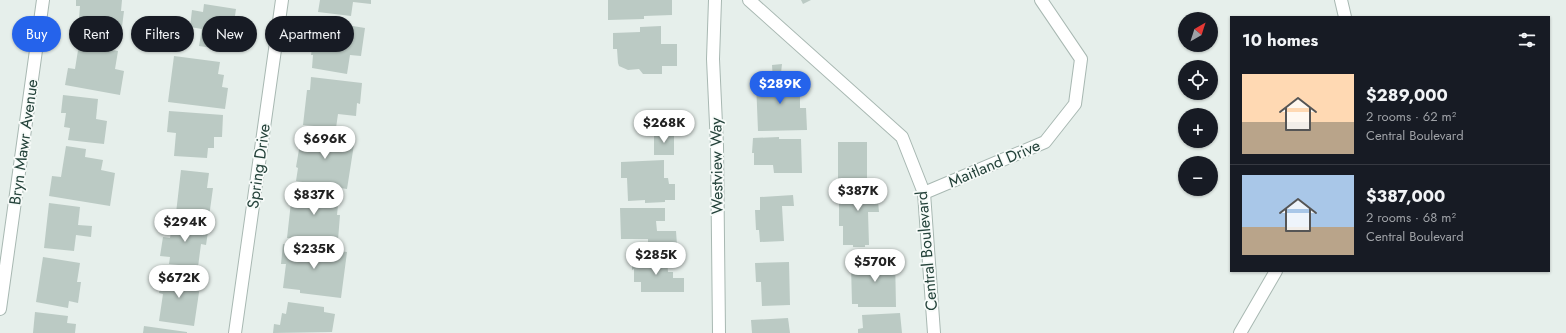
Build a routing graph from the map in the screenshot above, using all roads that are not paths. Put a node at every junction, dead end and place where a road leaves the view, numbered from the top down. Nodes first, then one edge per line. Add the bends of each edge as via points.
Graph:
1 (43, 0) edge
2 (282, 0) edge
3 (714, 0) edge
4 (749, 0) edge
5 (1041, 0) edge
6 (1341, 0) edge
7 (1345, 16) edge
8 (924, 193) junction
9 (1275, 272) edge
10 (0, 309) edge
11 (234, 333) edge
12 (719, 333) edge
13 (934, 333) edge
14 (1240, 333) edge

1 - 10 street, Bryn Mawr Avenue
2 - 11 street, Spring Drive
3 - 12 street, Westview Way
4 - 8 street, Central Boulevard via 902,137
5 - 8 street, Maitland Drive via 1081,59 1074,104 1045,142
6 - 7 street
8 - 13 street, Central Boulevard
9 - 14 street

